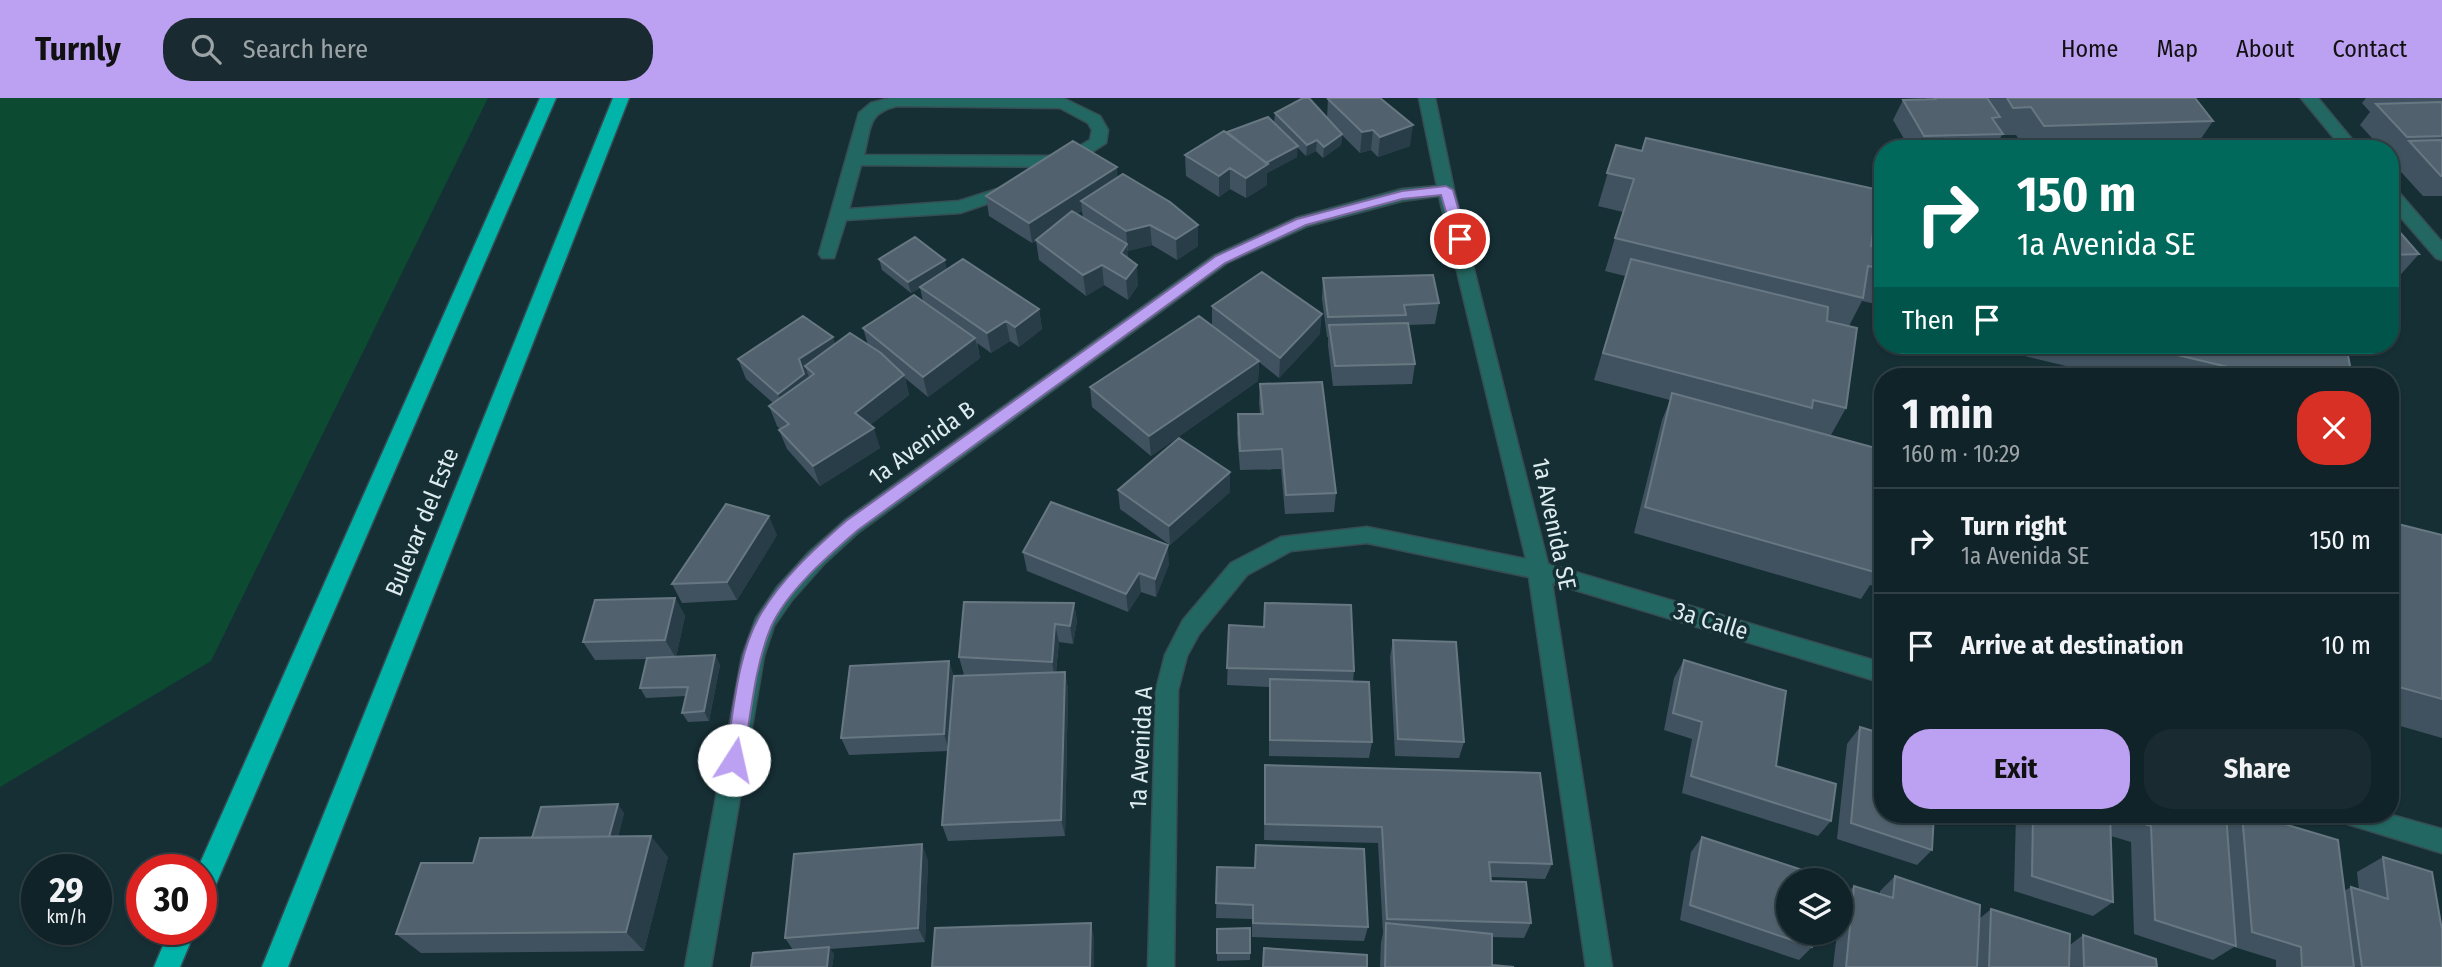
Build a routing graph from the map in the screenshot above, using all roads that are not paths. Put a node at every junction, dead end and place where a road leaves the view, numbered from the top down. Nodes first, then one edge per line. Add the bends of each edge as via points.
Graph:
1 (548, 98) edge
2 (621, 98) edge
3 (1427, 98) edge
4 (2309, 98) edge
5 (1065, 101) edge
6 (2344, 140) edge
7 (854, 160) junction
8 (1066, 160) junction
9 (1446, 190) junction
10 (2399, 204) edge
11 (839, 215) junction
12 (828, 254) dead end
13 (2442, 254) edge
14 (1539, 570) junction
15 (1874, 670) edge
16 (2381, 823) edge
17 (2442, 841) edge
18 (216, 854) edge
19 (176, 945) edge
20 (1603, 966) edge
21 (167, 967) edge
22 (275, 967) edge
23 (698, 967) edge
24 (1161, 967) edge

1 - 18 highway
2 - 22 highway, Bulevar del Este
3 - 9 street, 1a Avenida SE
4 - 6 street
5 - 7 street via 897,100 867,113
5 - 8 street via 1094,120 1100,130 1098,143
7 - 8 street
7 - 11 street
8 - 11 street via 1001,195 960,207
9 - 14 street, 1a Avenida SE
9 - 23 street, 1a Avenida B via 1402,195 1302,222 1221,259 822,552 765,621 752,656
10 - 13 street
11 - 12 street
14 - 15 street, 3a Calle
14 - 20 street, 1a Avenida SE
14 - 24 street, 1a Avenida A via 1367,535 1288,543 1239,569 1191,627 1176,655 1167,690
16 - 17 street
19 - 21 highway

